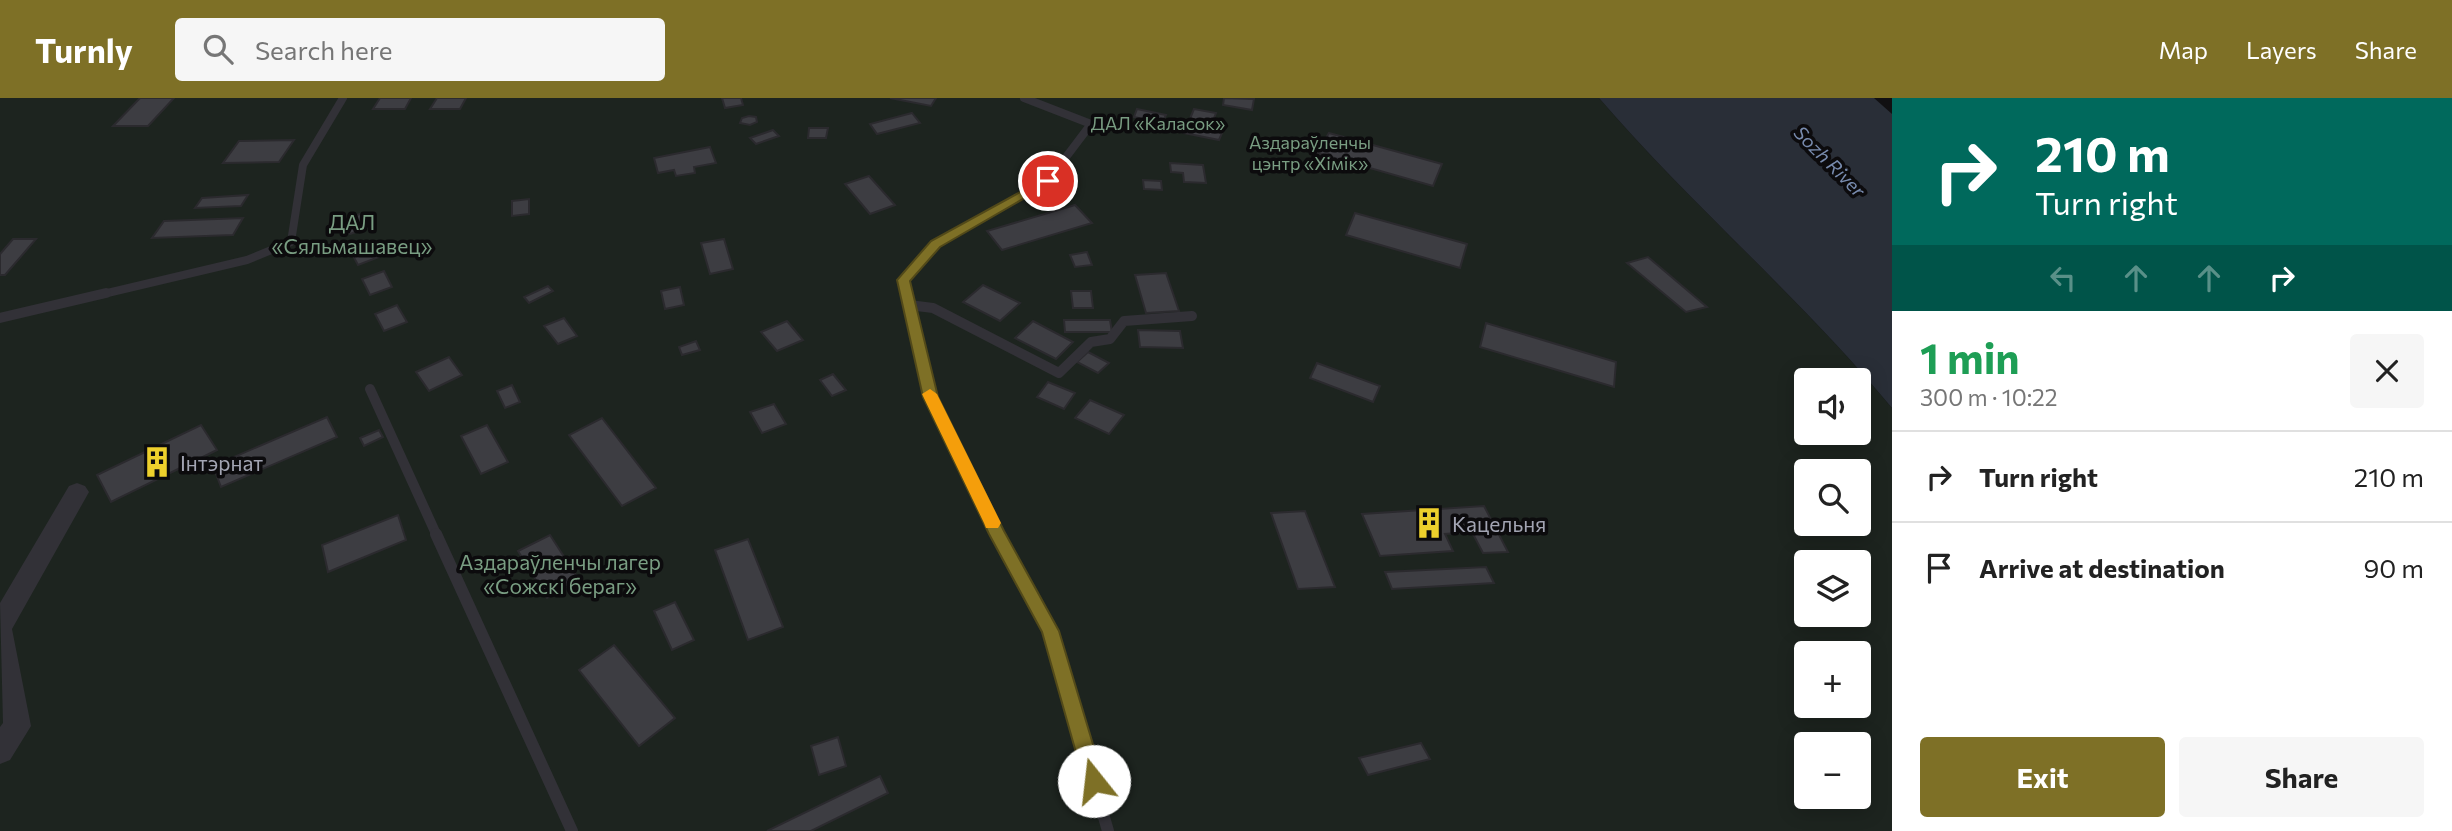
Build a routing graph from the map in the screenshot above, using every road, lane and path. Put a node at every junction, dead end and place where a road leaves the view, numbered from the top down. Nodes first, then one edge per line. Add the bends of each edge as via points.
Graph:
1 (343, 98) edge
2 (1024, 98) edge
3 (909, 305) junction
4 (1192, 316) dead end
5 (0, 318) edge
6 (370, 389) dead end
7 (77, 492) dead end
8 (0, 629) edge
9 (0, 751) edge
10 (572, 831) edge
11 (1108, 831) edge

1 - 5 lane via 303,165 291,242 247,260
2 - 3 lane via 1091,124 1048,181 936,244 904,280
3 - 4 lane via 933,309 1059,373 1091,342 1110,339 1124,321
3 - 11 lane via 930,397 1050,631
6 - 10 lane
7 - 8 street
8 - 9 street via 16,726

